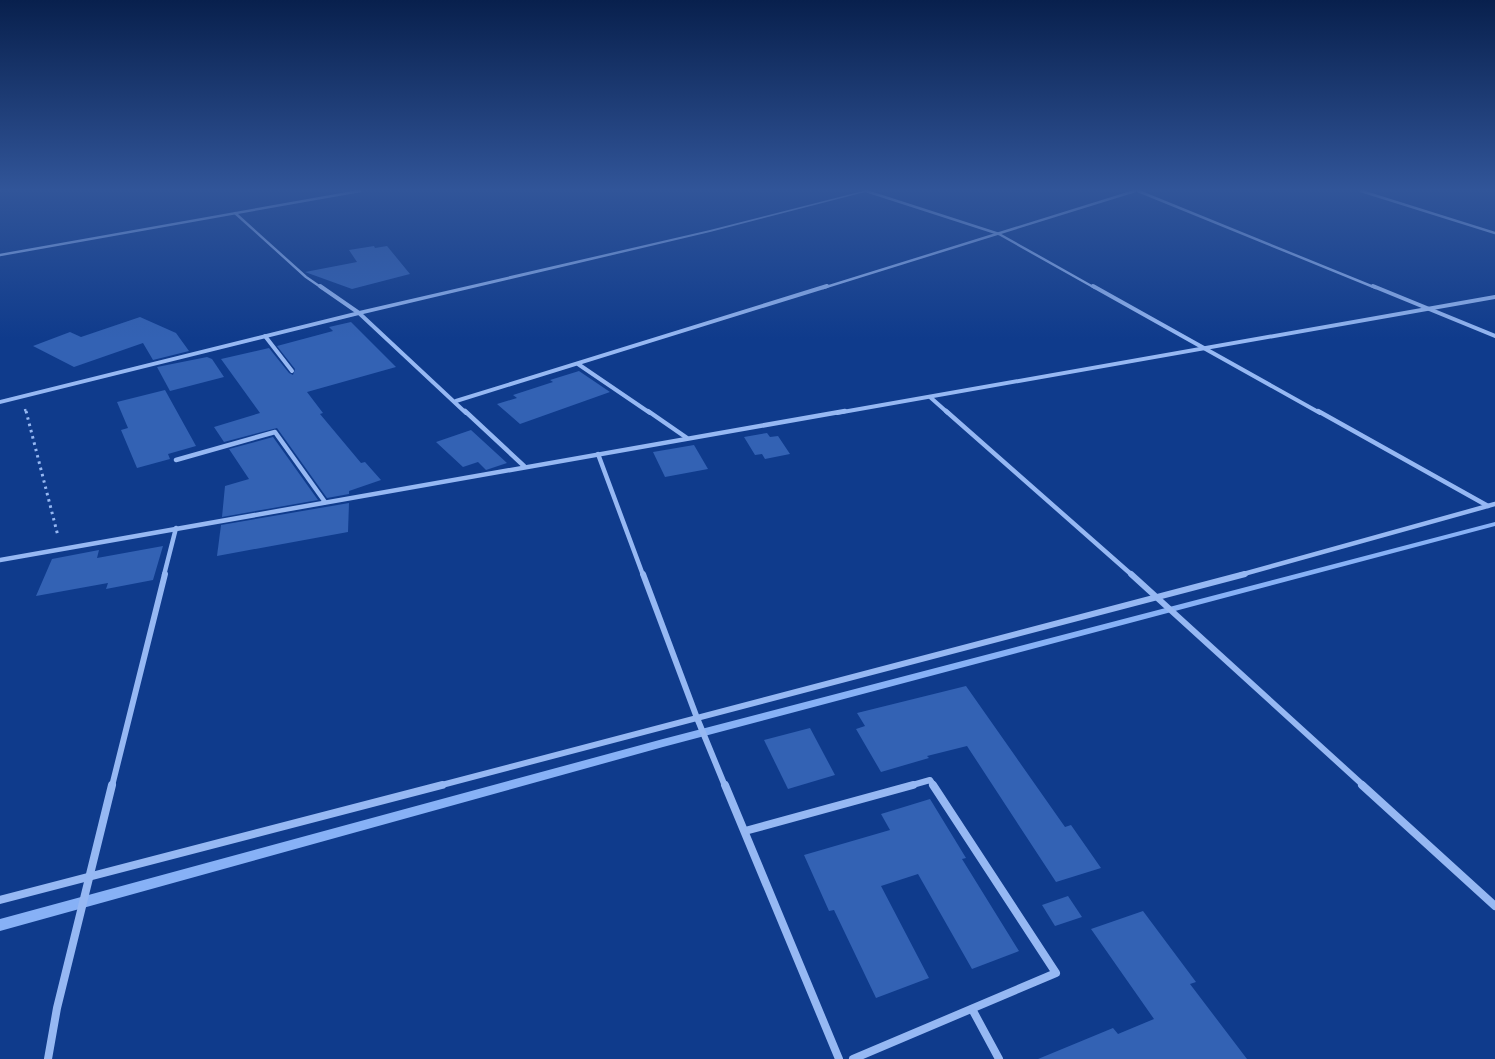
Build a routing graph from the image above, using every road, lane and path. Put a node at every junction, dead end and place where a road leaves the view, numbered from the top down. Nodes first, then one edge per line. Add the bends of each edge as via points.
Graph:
1 (82, 240) edge
2 (265, 240) edge
3 (668, 240) edge
4 (978, 240) edge
5 (1010, 240) edge
6 (1259, 240) edge
7 (0, 255) edge
8 (1495, 297) edge
9 (1429, 309) junction
10 (359, 313) junction
11 (265, 336) junction
12 (1495, 336) edge
13 (1204, 349) junction
14 (578, 364) junction
15 (292, 371) dead end
16 (22, 397) junction
17 (930, 397) junction
18 (456, 401) junction
19 (0, 402) edge
20 (687, 438) junction
21 (598, 454) junction
22 (176, 460) dead end
23 (524, 466) junction
24 (325, 502) junction
25 (1495, 504) edge
26 (1488, 506) junction
27 (176, 528) junction
28 (61, 549) junction
29 (0, 560) edge
30 (1158, 598) junction
31 (697, 718) junction
32 (745, 831) junction
33 (89, 876) junction
34 (0, 900) edge
35 (1495, 906) edge
36 (972, 1009) junction
37 (48, 1059) edge
38 (840, 1059) edge
39 (853, 1059) edge
40 (999, 1059) edge

1 - 7 street
2 - 10 street via 306,277
3 - 10 street
4 - 14 street
5 - 13 street
6 - 9 street
8 - 9 street
9 - 12 street
9 - 13 street
10 - 11 street
10 - 18 street
11 - 15 street
11 - 16 street
13 - 17 street
13 - 26 street
14 - 18 street
14 - 20 street
16 - 19 street
16 - 28 path
17 - 20 street
17 - 30 street
18 - 23 street
20 - 21 street
21 - 23 street
21 - 31 street
22 - 24 street via 275,432
23 - 24 street
24 - 27 street
25 - 26 street
26 - 30 street
27 - 28 street
27 - 33 street
28 - 29 street
30 - 31 street
30 - 35 street
31 - 32 street
31 - 33 street
32 - 36 street via 930,780 1056,973
32 - 38 street
33 - 34 street
33 - 37 street
36 - 39 street
36 - 40 street

